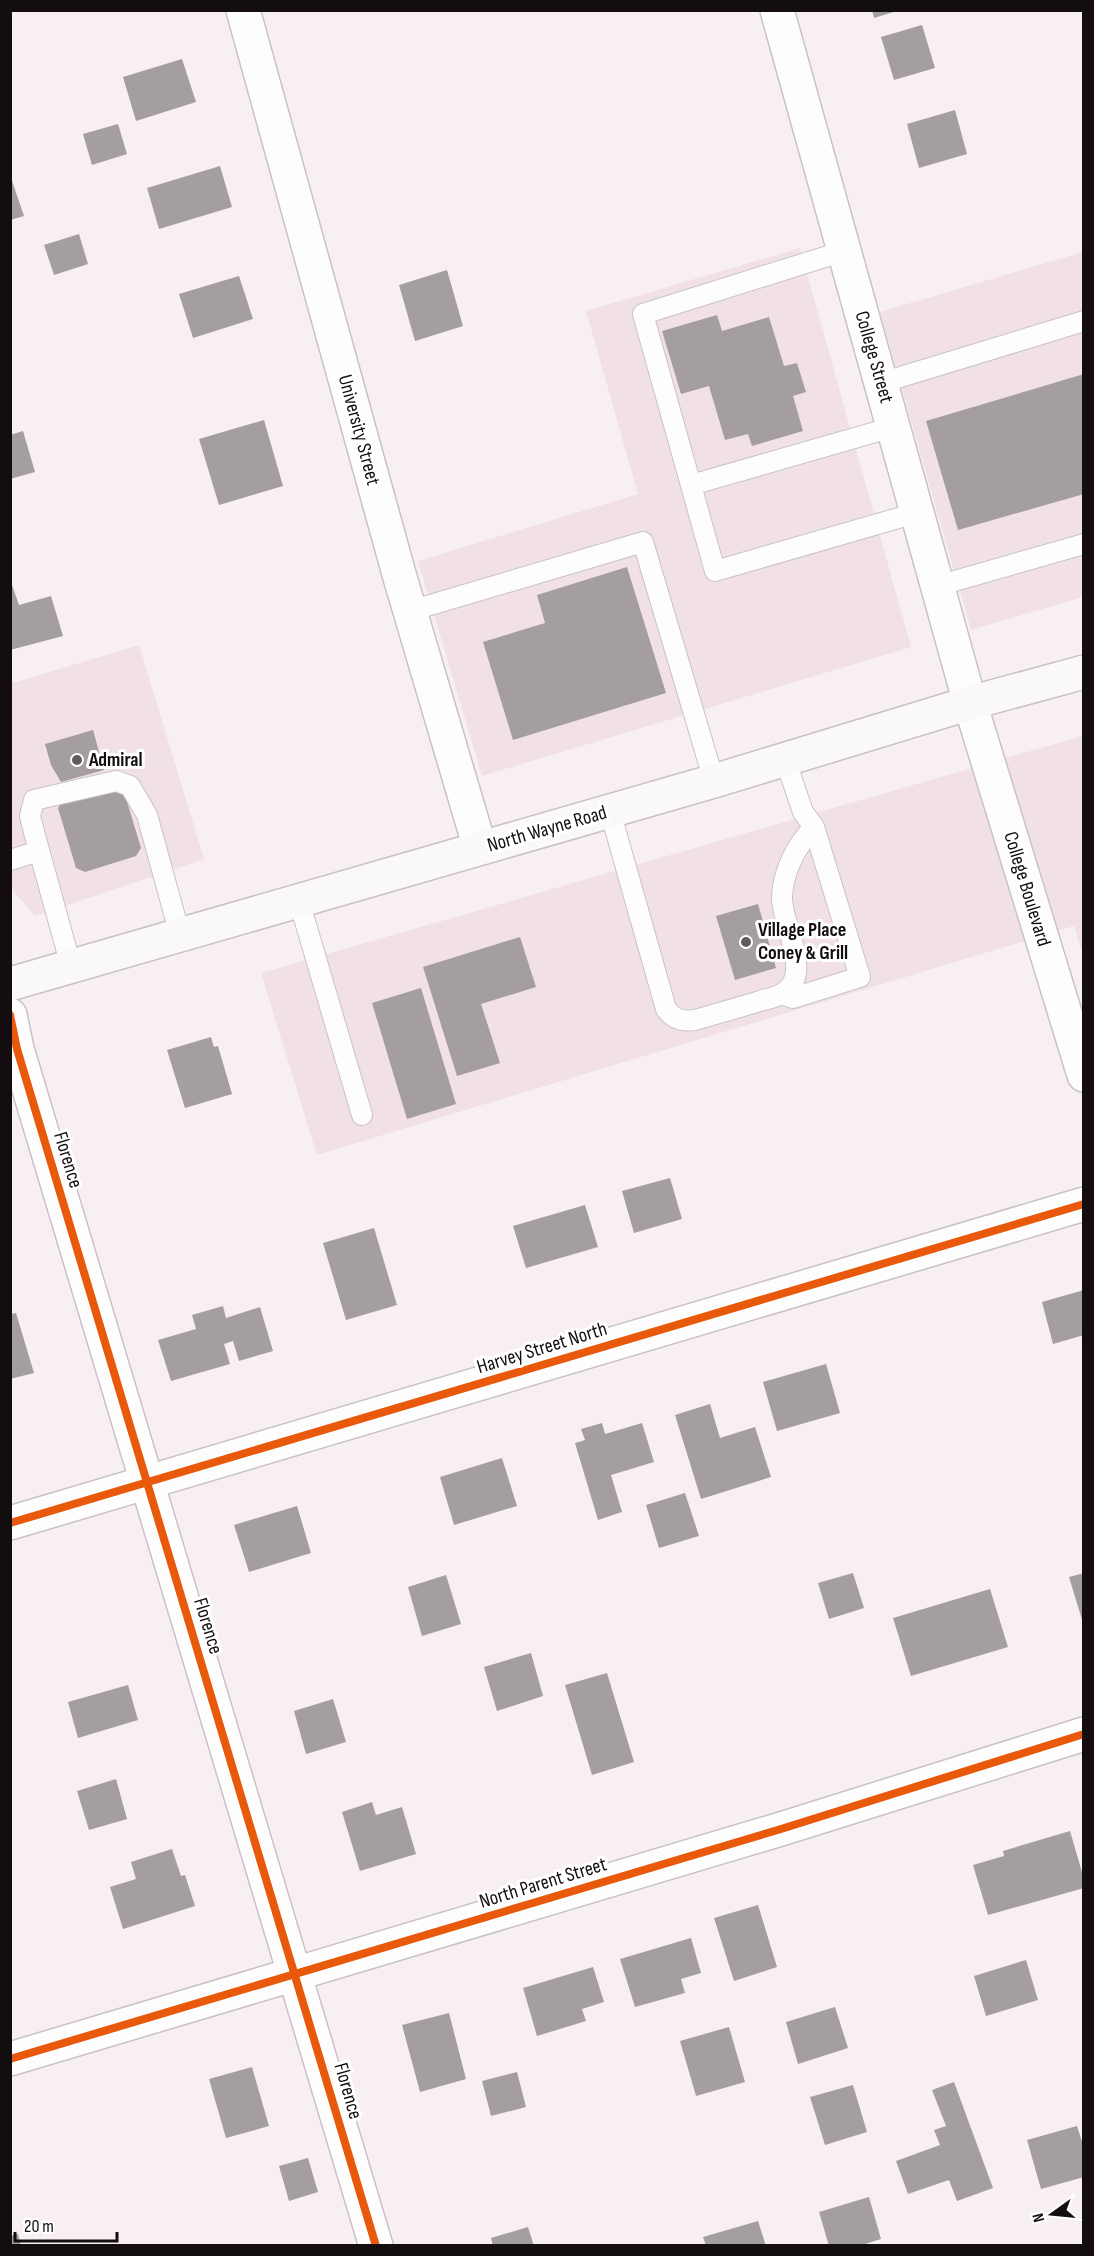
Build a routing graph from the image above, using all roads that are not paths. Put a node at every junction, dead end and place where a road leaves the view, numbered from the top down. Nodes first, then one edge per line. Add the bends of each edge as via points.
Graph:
1 (243, 10) edge
2 (777, 10) edge
3 (844, 251) junction
4 (1083, 321) edge
5 (881, 383) junction
6 (894, 427) junction
7 (691, 485) junction
8 (916, 513) junction
9 (1083, 544) edge
10 (937, 586) junction
11 (410, 611) junction
12 (1083, 672) edge
13 (970, 703) junction
14 (785, 759) junction
15 (714, 781) junction
16 (610, 811) junction
17 (814, 827) junction
18 (480, 848) junction
19 (39, 851) junction
20 (10, 860) edge
21 (299, 901) junction
22 (180, 935) junction
23 (71, 966) junction
24 (10, 984) edge
25 (782, 994) junction
26 (10, 1015) edge
27 (1082, 1064) edge
28 (362, 1115) dead end
29 (1083, 1204) edge
30 (148, 1482) junction
31 (10, 1523) edge
32 (1083, 1734) edge
33 (296, 1974) junction
34 (10, 2059) edge
35 (376, 2246) edge

1 - 11 street, University Street
2 - 3 street, College Street
3 - 5 street, College Street
3 - 7 lane via 643,314
4 - 5 lane
5 - 6 street, College Street
6 - 7 lane
6 - 8 street, College Street
7 - 8 lane via 715,571
8 - 10 street, College Street
9 - 10 lane
10 - 13 street, College Street
11 - 15 lane via 643,542
11 - 18 street, University Street
12 - 13 main road, North Wayne Road
13 - 14 main road, North Wayne Road
13 - 27 street, College Boulevard
14 - 15 main road, North Wayne Road
14 - 17 lane via 803,812
15 - 16 main road, North Wayne Road
16 - 18 main road, North Wayne Road
16 - 25 lane via 670,1014 684,1021 695,1020
17 - 25 lane via 796,848 782,890 796,965 792,983
17 - 25 lane via 860,977 793,998
18 - 21 main road, North Wayne Road
19 - 20 lane
19 - 22 lane via 30,816 34,800 116,781 130,786 147,816
19 - 23 lane
21 - 22 main road, North Wayne Road
21 - 28 lane
22 - 23 main road, North Wayne Road
23 - 24 main road, North Wayne Road
26 - 30 street, Florence
29 - 30 street, Harvey Street North
30 - 31 street, Harvey Street North
30 - 33 street, Florence
32 - 33 street, North Parent Street
33 - 34 street, North Parent Street
33 - 35 street, Florence

